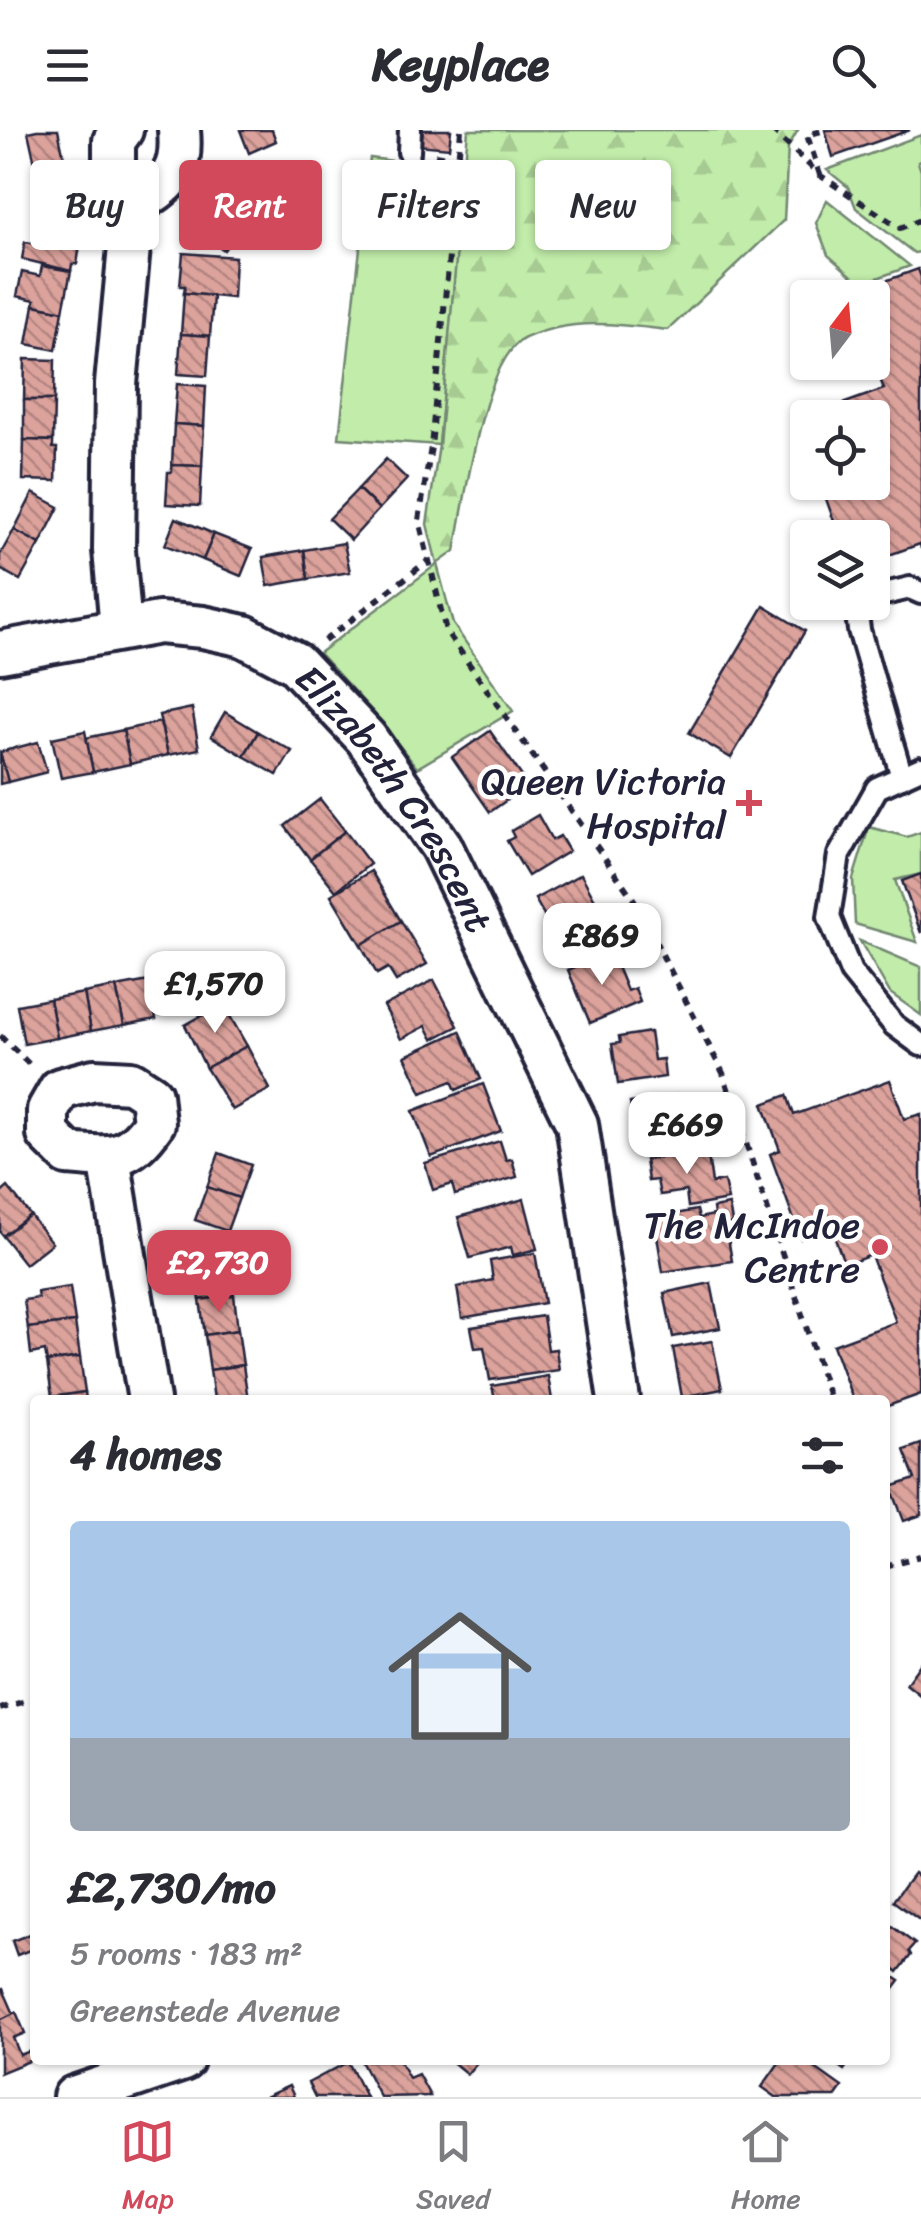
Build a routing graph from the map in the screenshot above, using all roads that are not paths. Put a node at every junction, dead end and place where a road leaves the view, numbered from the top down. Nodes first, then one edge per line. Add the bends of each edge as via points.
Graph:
1 (122, 130) edge
2 (178, 130) edge
3 (410, 130) edge
4 (409, 152) dead end
5 (114, 160) edge
6 (159, 189) edge
7 (129, 250) edge
8 (921, 592) edge
9 (890, 593) edge
10 (858, 620) edge
11 (121, 629) junction
12 (0, 652) edge
13 (912, 772) edge
14 (921, 1045) edge
15 (109, 1158) dead end
16 (148, 1395) edge
17 (618, 1395) edge
18 (168, 2065) edge
19 (74, 2097) edge

1 - 5 street
2 - 6 street via 181,157
3 - 4 lane
7 - 11 street via 116,384 114,550
8 - 9 lane
10 - 13 lane
11 - 12 street, Elizabeth Crescent
11 - 17 street, Elizabeth Crescent via 202,627 244,636 296,663 366,738 440,846 578,1124
13 - 14 lane via 877,788 838,856 829,917 851,972 894,1025
15 - 16 street
18 - 19 street

